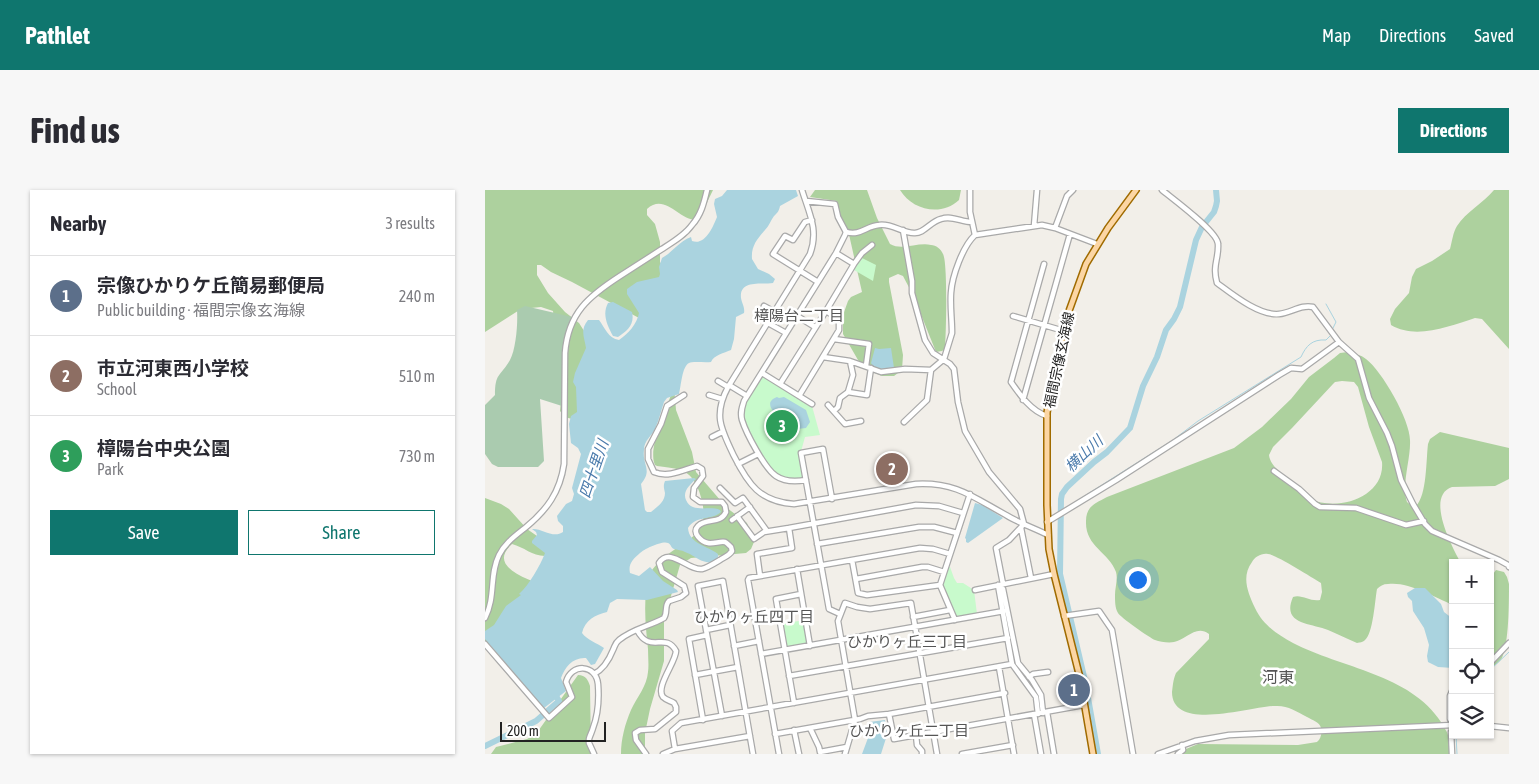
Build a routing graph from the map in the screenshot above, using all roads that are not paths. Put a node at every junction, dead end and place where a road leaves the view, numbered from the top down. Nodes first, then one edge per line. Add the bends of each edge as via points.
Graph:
1 (707, 190) edge
2 (802, 190) edge
3 (970, 190) edge
4 (1037, 190) edge
5 (1073, 190) edge
6 (1136, 190) edge
7 (1162, 190) edge
8 (806, 201) junction
9 (812, 220) junction
10 (972, 222) junction
11 (1034, 226) junction
12 (1055, 228) junction
13 (903, 230) junction
14 (846, 232) junction
15 (1070, 234) junction
16 (975, 235) junction
17 (1097, 244) junction
18 (872, 245) dead end
19 (836, 253) junction
20 (854, 264) junction
21 (1044, 264) dead end
22 (800, 271) junction
23 (818, 282) junction
24 (764, 306) dead end
25 (825, 311) junction
26 (775, 312) junction
27 (797, 316) junction
28 (1013, 316) dead end
29 (1028, 320) junction
30 (768, 323) junction
31 (1045, 325) junction
32 (815, 327) junction
33 (1064, 331) junction
34 (786, 333) junction
35 (834, 339) junction
36 (1339, 342) junction
37 (823, 357) junction
38 (944, 359) junction
39 (850, 361) junction
40 (869, 367) junction
41 (931, 370) junction
42 (761, 373) junction
43 (718, 381) dead end
44 (780, 384) junction
45 (729, 386) junction
46 (848, 392) junction
47 (684, 395) dead end
48 (709, 395) dead end
49 (747, 396) junction
50 (799, 396) junction
51 (722, 399) junction
52 (1023, 400) junction
53 (812, 404) dead end
54 (828, 405) dead end
55 (834, 411) junction
56 (1047, 416) junction
57 (861, 421) dead end
58 (904, 422) dead end
59 (722, 432) junction
60 (712, 437) dead end
61 (758, 454) junction
62 (738, 464) junction
63 (1275, 471) dead end
64 (806, 480) junction
65 (720, 488) dead end
66 (970, 494) junction
67 (832, 498) junction
68 (810, 502) junction
69 (750, 507) junction
70 (963, 513) junction
71 (737, 516) junction
72 (732, 520) dead end
73 (1423, 521) junction
74 (1047, 522) junction
75 (813, 523) junction
76 (1023, 526) junction
77 (789, 528) junction
78 (767, 532) junction
79 (957, 534) junction
80 (1048, 535) junction
81 (817, 544) junction
82 (950, 554) junction
83 (852, 560) junction
84 (821, 565) junction
85 (1509, 567) edge
86 (797, 569) junction
87 (944, 572) junction
88 (1054, 574) junction
89 (760, 576) junction
90 (856, 578) junction
91 (1031, 578) junction
92 (1001, 584) junction
93 (940, 585) junction
94 (975, 590) dead end
95 (801, 594) junction
96 (950, 610) junction
97 (1003, 611) junction
98 (840, 614) junction
99 (1064, 616) junction
100 (913, 617) junction
101 (485, 618) edge
102 (955, 620) junction
103 (730, 625) junction
104 (915, 627) junction
105 (637, 630) junction
106 (707, 632) junction
107 (1008, 638) junction
108 (841, 640) junction
109 (759, 641) junction
110 (1509, 643) edge
111 (485, 644) edge
112 (734, 646) junction
113 (810, 646) junction
114 (785, 650) junction
115 (919, 653) junction
116 (761, 654) junction
117 (1494, 659) edge
118 (1012, 664) junction
119 (846, 666) junction
120 (999, 666) junction
121 (738, 667) junction
122 (714, 671) junction
123 (1048, 672) dead end
124 (594, 674) junction
125 (695, 675) junction
126 (789, 676) junction
127 (1029, 677) junction
128 (924, 680) junction
129 (850, 693) junction
130 (1005, 693) junction
131 (794, 703) junction
132 (1084, 705) junction
133 (770, 707) junction
134 (929, 707) junction
135 (746, 711) junction
136 (1041, 713) junction
137 (889, 714) junction
138 (722, 716) junction
139 (1008, 719) junction
140 (703, 720) junction
141 (855, 720) junction
142 (1449, 725) edge
143 (1494, 726) edge
144 (810, 728) junction
145 (1509, 728) edge
146 (794, 730) junction
147 (933, 732) junction
148 (775, 734) junction
149 (916, 735) junction
150 (750, 736) junction
151 (1451, 739) edge
152 (1013, 745) junction
153 (1183, 745) junction
154 (847, 747) junction
155 (675, 749) junction
156 (670, 753) edge
157 (820, 753) edge
158 (594, 754) edge
159 (646, 754) edge
160 (663, 754) edge
161 (753, 754) edge
162 (779, 754) edge
163 (799, 754) edge
164 (845, 754) edge
165 (922, 754) edge
166 (937, 754) edge
167 (961, 754) edge
168 (1014, 754) edge
169 (1041, 754) edge
170 (1054, 754) edge
171 (1093, 754) edge
172 (1133, 754) edge
173 (1158, 754) edge
174 (1178, 754) edge
175 (1452, 754) edge

1 - 101 street via 700,213 687,231 598,291 573,320 565,353 562,476 547,507 511,539 500,554 494,569 492,600
2 - 8 street
3 - 10 street
4 - 11 street
5 - 12 street via 1067,196
6 - 17 main road, 福間宗像玄海線
7 - 36 street via 1217,238 1217,283 1252,307 1273,314 1313,307
8 - 9 street
8 - 14 street via 835,204
9 - 22 street via 814,243
9 - 22 street via 805,222 793,240 785,236 773,254
10 - 13 street via 952,217 934,222 921,232
10 - 16 street
11 - 12 street
11 - 16 street
12 - 15 street
13 - 14 street via 878,225 853,234
13 - 38 street via 913,299 925,340 933,353
14 - 19 street
15 - 17 street
15 - 31 street
16 - 38 street via 969,240 955,274 951,294 952,332
17 - 33 main road, 福間宗像玄海線 via 1086,264
18 - 20 street
19 - 20 street
19 - 23 street
20 - 25 street
21 - 29 street
22 - 23 street
22 - 26 street
23 - 27 street
24 - 26 street
25 - 32 street
25 - 35 street via 839,319 839,330
26 - 30 street
27 - 32 street
27 - 34 street
28 - 29 street
29 - 31 street
29 - 52 street via 1011,382
30 - 34 street
30 - 45 street
31 - 33 street
31 - 52 street
32 - 44 street
33 - 56 main road, 福間宗像玄海線
34 - 42 street
35 - 37 street
35 - 40 street via 869,344
36 - 73 street via 1357,359 1369,398 1390,439 1401,480
36 - 74 street via 1303,370 1291,368 1279,375
37 - 39 street
37 - 50 street
38 - 41 street
38 - 76 street via 955,372 965,430 989,472 1020,508
39 - 40 street
39 - 46 street via 853,376
40 - 41 street via 885,372
40 - 46 street via 867,395
41 - 58 street via 927,400
42 - 44 street
42 - 49 street
43 - 45 street
44 - 50 street
45 - 49 street
45 - 51 street
46 - 55 street via 840,398
47 - 105 street via 667,406 648,449 648,462 654,472 660,474 697,466 702,469 703,476 694,488 693,497 699,502 722,502 726,512 720,520 699,525 696,533 708,543 725,542 732,552 702,569 673,558 662,558 659,563 662,572 684,586 686,593 669,601 664,618
48 - 51 street
49 - 61 street via 741,410 742,421
50 - 53 street
51 - 59 street via 719,420
52 - 56 street
54 - 55 street
55 - 57 street via 845,424
56 - 74 main road, 福間宗像玄海線
59 - 60 street
59 - 62 street
61 - 62 street
61 - 64 street via 764,465 782,480
62 - 68 street via 750,484 763,496 786,504
63 - 73 street via 1321,507 1355,508 1406,525
64 - 67 street via 801,453 823,449
64 - 68 street
65 - 69 street via 735,503 743,498
66 - 67 street via 949,486 924,484
66 - 70 street
66 - 76 street
67 - 68 street
68 - 75 street
69 - 71 street
69 - 78 street
70 - 75 street via 939,506 916,505
70 - 79 street
71 - 72 street
71 - 78 street via 754,539
73 - 85 street via 1432,531
74 - 80 main road, 福間宗像玄海線
75 - 77 street
75 - 81 street
76 - 80 street
76 - 91 street
76 - 92 street via 996,548
77 - 78 street
77 - 89 street via 792,548 757,554
79 - 81 street via 934,527 919,527
79 - 82 street
80 - 88 main road, 福間宗像玄海線
81 - 84 street
82 - 83 street via 920,548
82 - 87 street
83 - 84 street
83 - 90 street
84 - 86 street
84 - 98 street via 829,609
86 - 89 street
86 - 95 street
87 - 90 street via 922,567
87 - 93 street
88 - 91 street
88 - 99 main road, 福間宗像玄海線
89 - 109 street via 748,580
90 - 93 street via 857,593 867,595
91 - 92 street
92 - 94 street
92 - 97 street
92 - 127 street via 1018,663
93 - 96 street
95 - 113 street
95 - 114 street via 776,599
96 - 100 street
96 - 102 street
97 - 102 street
97 - 107 street
98 - 100 street via 845,603 870,609 911,603
98 - 108 street
99 - 132 main road, 福間宗像玄海線
99 - 172 street via 1099,611 1112,630
100 - 104 street
102 - 104 street
103 - 106 street
103 - 106 street via 723,581 699,586
103 - 112 street
104 - 108 street
104 - 115 street
105 - 124 street via 616,643 605,666
105 - 159 street via 649,643 666,642 676,651 665,675 662,693 664,698 674,703 676,710 657,727 635,733
106 - 122 street
106 - 125 street via 689,639
107 - 115 street
107 - 118 street
108 - 113 street
108 - 119 street
109 - 112 street
109 - 116 street
110 - 117 street
111 - 124 street via 549,718 572,697 566,682 571,673 577,668 585,668
112 - 121 street
113 - 114 street
114 - 116 street
114 - 126 street
115 - 119 street
115 - 128 street
116 - 133 street
118 - 120 street
118 - 136 street via 1036,697
119 - 126 street
119 - 129 street
120 - 128 street
120 - 130 street
121 - 122 street
121 - 135 street
122 - 125 street
122 - 138 street
123 - 127 street
124 - 158 street via 598,681 598,694 589,743
125 - 140 street
126 - 131 street
127 - 136 street via 1041,696
128 - 129 street
128 - 134 street
129 - 131 street
129 - 141 street
130 - 134 street
130 - 139 street
131 - 133 street
132 - 136 street
132 - 171 main road, 福間宗像玄海線
133 - 135 street
133 - 148 street
134 - 137 street
134 - 147 street
135 - 138 street
135 - 150 street
136 - 139 street
136 - 169 street
136 - 170 street
137 - 141 street
137 - 149 street via 893,739
138 - 140 street
139 - 147 street
139 - 152 street
140 - 155 street via 681,724 672,731
141 - 144 street
141 - 154 street
142 - 153 street via 1240,734
143 - 145 street
144 - 146 street
144 - 157 street
146 - 148 street
146 - 163 street
147 - 149 street
147 - 166 street
148 - 162 street
149 - 165 street
150 - 155 street
150 - 161 street
151 - 175 street
152 - 167 street
152 - 168 street
153 - 173 street
153 - 174 street
154 - 157 street
154 - 164 street
155 - 156 street
156 - 160 street

